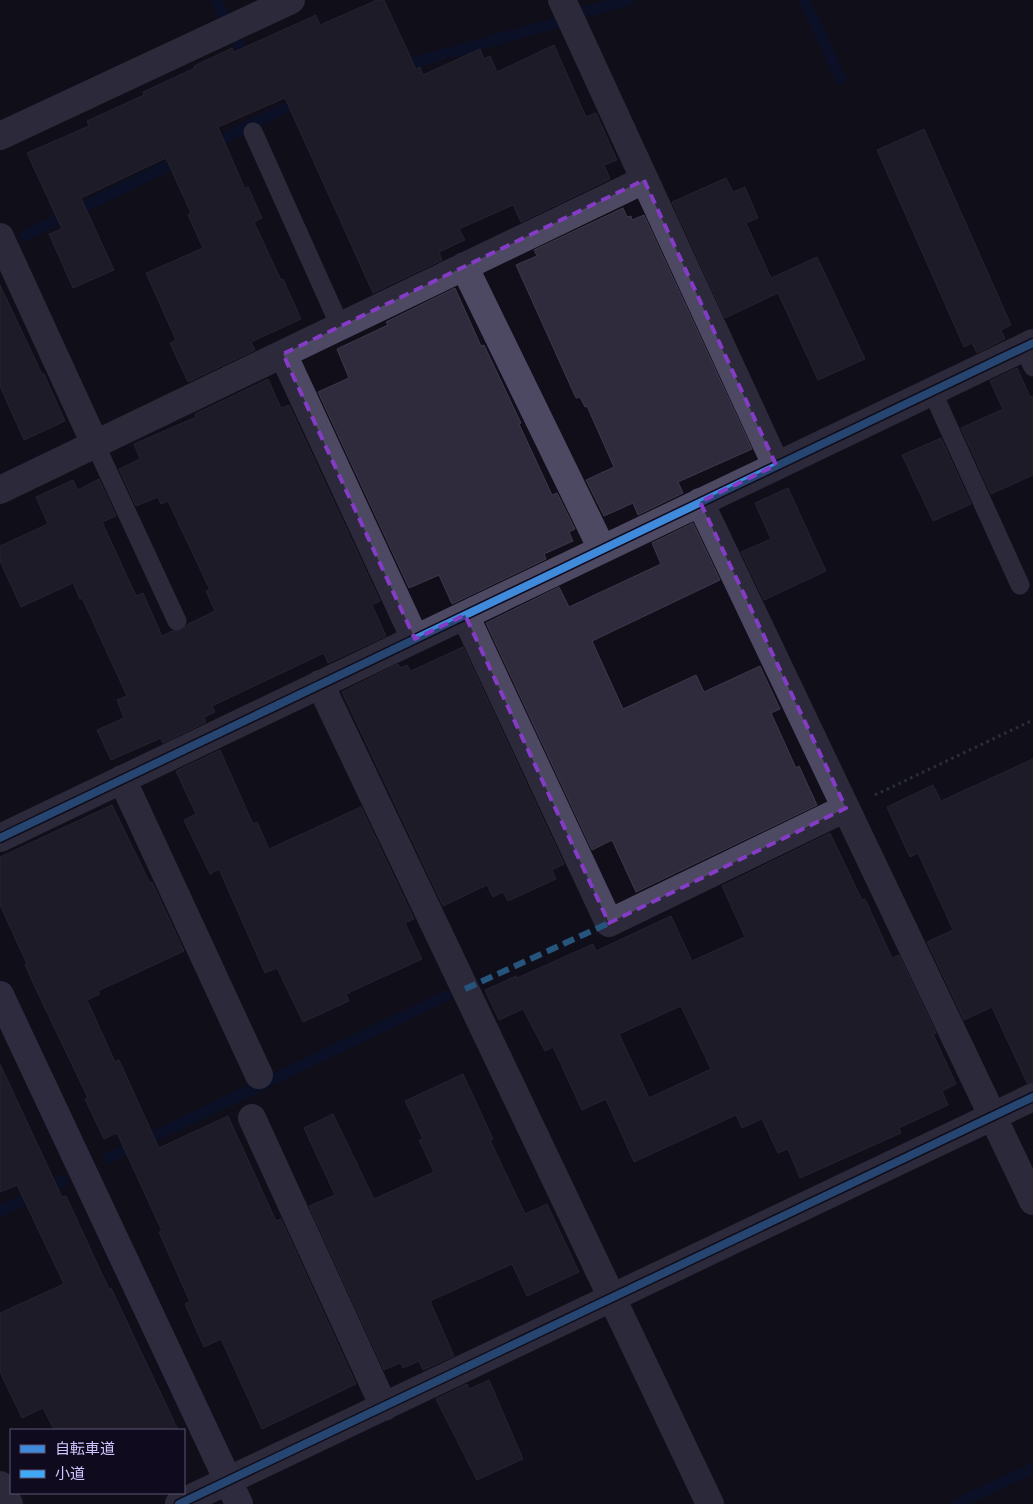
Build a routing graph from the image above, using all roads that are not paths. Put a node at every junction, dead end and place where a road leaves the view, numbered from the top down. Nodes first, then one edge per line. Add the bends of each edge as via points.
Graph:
1 (291, 0) edge
2 (562, 0) edge
3 (253, 132) dead end
4 (0, 136) edge
5 (644, 180) junction
6 (0, 237) edge
7 (464, 266) junction
8 (340, 326) junction
9 (1030, 353) edge
10 (283, 354) junction
11 (932, 391) junction
12 (95, 444) junction
13 (776, 466) junction
14 (0, 490) edge
15 (700, 502) junction
16 (602, 549) junction
17 (1020, 586) dead end
18 (465, 615) junction
19 (177, 621) dead end
20 (415, 639) junction
21 (320, 684) junction
22 (122, 779) junction
23 (846, 808) junction
24 (0, 838) edge
25 (0, 995) edge
26 (259, 1075) dead end
27 (1033, 1097) edge
28 (992, 1116) junction
29 (252, 1118) dead end
30 (1033, 1201) edge
31 (612, 1298) junction
32 (384, 1407) junction
33 (0, 1485) edge
34 (234, 1492) edge
35 (9, 1504) edge
36 (179, 1504) edge
37 (710, 1504) edge

1 - 4 street
2 - 5 street
3 - 8 lane
5 - 7 street
5 - 13 street
6 - 12 street
7 - 8 street
7 - 16 street
8 - 10 street
9 - 11 street
10 - 12 street
10 - 20 street
11 - 13 street
11 - 17 lane
12 - 14 street
12 - 19 lane
13 - 15 street
15 - 16 street
15 - 23 street
16 - 18 street
18 - 20 street
18 - 23 street via 609,923
20 - 21 street
21 - 22 street
21 - 31 street
22 - 24 street
22 - 26 street
23 - 28 street
25 - 34 street
27 - 28 street
28 - 30 street
28 - 31 street
29 - 32 street
31 - 32 street
31 - 37 street
32 - 34 street
33 - 35 street
34 - 36 street

